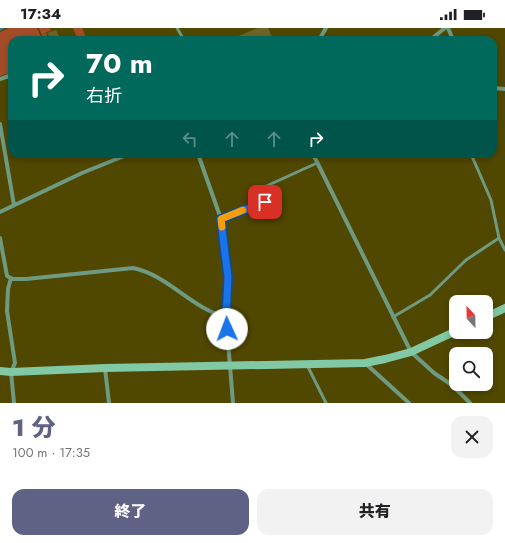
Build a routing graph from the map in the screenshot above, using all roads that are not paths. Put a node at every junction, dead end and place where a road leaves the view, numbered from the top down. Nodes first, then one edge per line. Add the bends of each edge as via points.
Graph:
1 (445, 28) edge
2 (435, 36) edge
3 (0, 124) edge
4 (116, 158) edge
5 (199, 158) edge
6 (315, 158) edge
7 (473, 158) edge
8 (317, 163) junction
9 (14, 205) junction
10 (0, 212) edge
11 (221, 219) junction
12 (0, 238) edge
13 (499, 238) junction
14 (505, 250) edge
15 (11, 278) junction
16 (505, 308) edge
17 (493, 314) edge
18 (226, 317) junction
19 (393, 317) junction
20 (449, 334) edge
21 (411, 352) junction
22 (365, 363) junction
23 (307, 364) junction
24 (230, 366) junction
25 (105, 368) junction
26 (0, 371) edge
27 (11, 372) junction
28 (14, 403) edge
29 (109, 403) edge
30 (233, 403) edge
31 (326, 403) edge
32 (408, 403) edge
33 (470, 403) edge

1 - 2 street
3 - 9 street
4 - 9 street
5 - 11 street
6 - 8 street
7 - 13 lane via 491,200
8 - 11 lane via 262,188 265,202
8 - 19 street
9 - 10 street
11 - 18 street via 228,277
12 - 15 street via 7,276
13 - 14 lane
13 - 19 lane via 466,260 430,296
15 - 18 street via 26,279 133,268 143,270 168,284 214,314
15 - 27 street via 7,311 15,363
16 - 17 street
18 - 24 street
19 - 21 street
20 - 21 street
21 - 22 street
21 - 33 street via 434,373 452,384
22 - 23 street
22 - 32 street
23 - 24 street
23 - 31 lane
24 - 25 street
24 - 30 street
25 - 27 street
25 - 29 street
26 - 27 street
27 - 28 street

